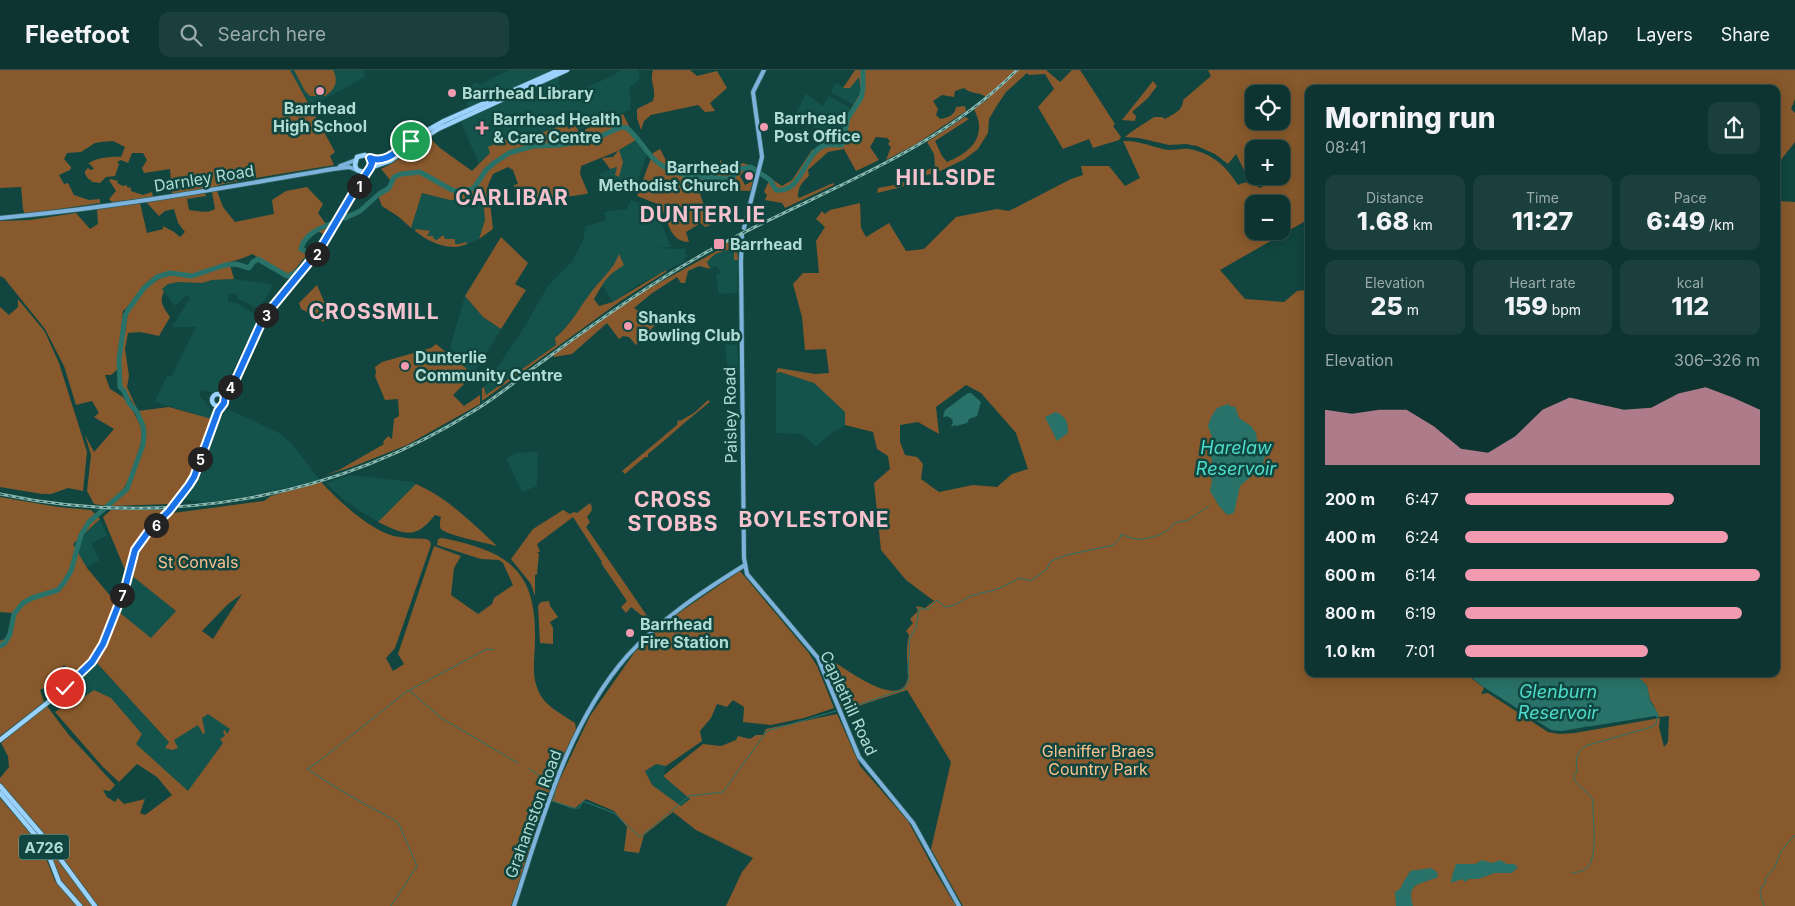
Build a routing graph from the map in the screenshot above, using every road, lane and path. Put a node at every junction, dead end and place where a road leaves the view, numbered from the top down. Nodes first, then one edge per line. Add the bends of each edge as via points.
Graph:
1 (559, 70) edge
2 (567, 70) edge
3 (764, 70) edge
4 (370, 158) junction
5 (356, 160) junction
6 (334, 169) junction
7 (369, 169) junction
8 (358, 170) junction
9 (352, 195) junction
10 (0, 218) edge
11 (744, 226) dead end
12 (742, 234) dead end
13 (230, 387) junction
14 (216, 394) junction
15 (224, 399) junction
16 (214, 406) junction
17 (220, 406) junction
18 (217, 418) junction
19 (745, 565) junction
20 (0, 740) edge
21 (0, 786) edge
22 (0, 793) edge
23 (959, 905) edge
24 (80, 906) edge
25 (96, 906) edge
26 (514, 906) edge

1 - 4 main road via 444,121 385,159
2 - 7 main road via 438,129 390,161
3 - 11 main road via 753,95 762,151 760,167
4 - 5 main road via 362,155
4 - 7 main road
5 - 6 main road, Darnley Road
5 - 8 main road
6 - 8 main road, Darnley Road via 349,167
6 - 10 main road, Darnley Road via 78,210
7 - 8 main road
7 - 9 main road
8 - 9 main road via 360,180
9 - 13 main road via 311,261 264,317
12 - 19 main road, Paisley Road
13 - 14 main road
13 - 15 main road
14 - 15 main road
14 - 16 main road via 212,398
15 - 17 main road
16 - 17 main road
16 - 18 main road
17 - 18 main road
18 - 20 main road via 194,477 135,550 117,610 97,655 65,688
19 - 23 main road, Caplethill Road via 749,578 818,658 858,757 913,823
19 - 26 main road, Grahamston Road via 665,619 629,654 596,698 552,790
21 - 25 main road, A726
22 - 24 main road, A726 via 41,842 59,882

